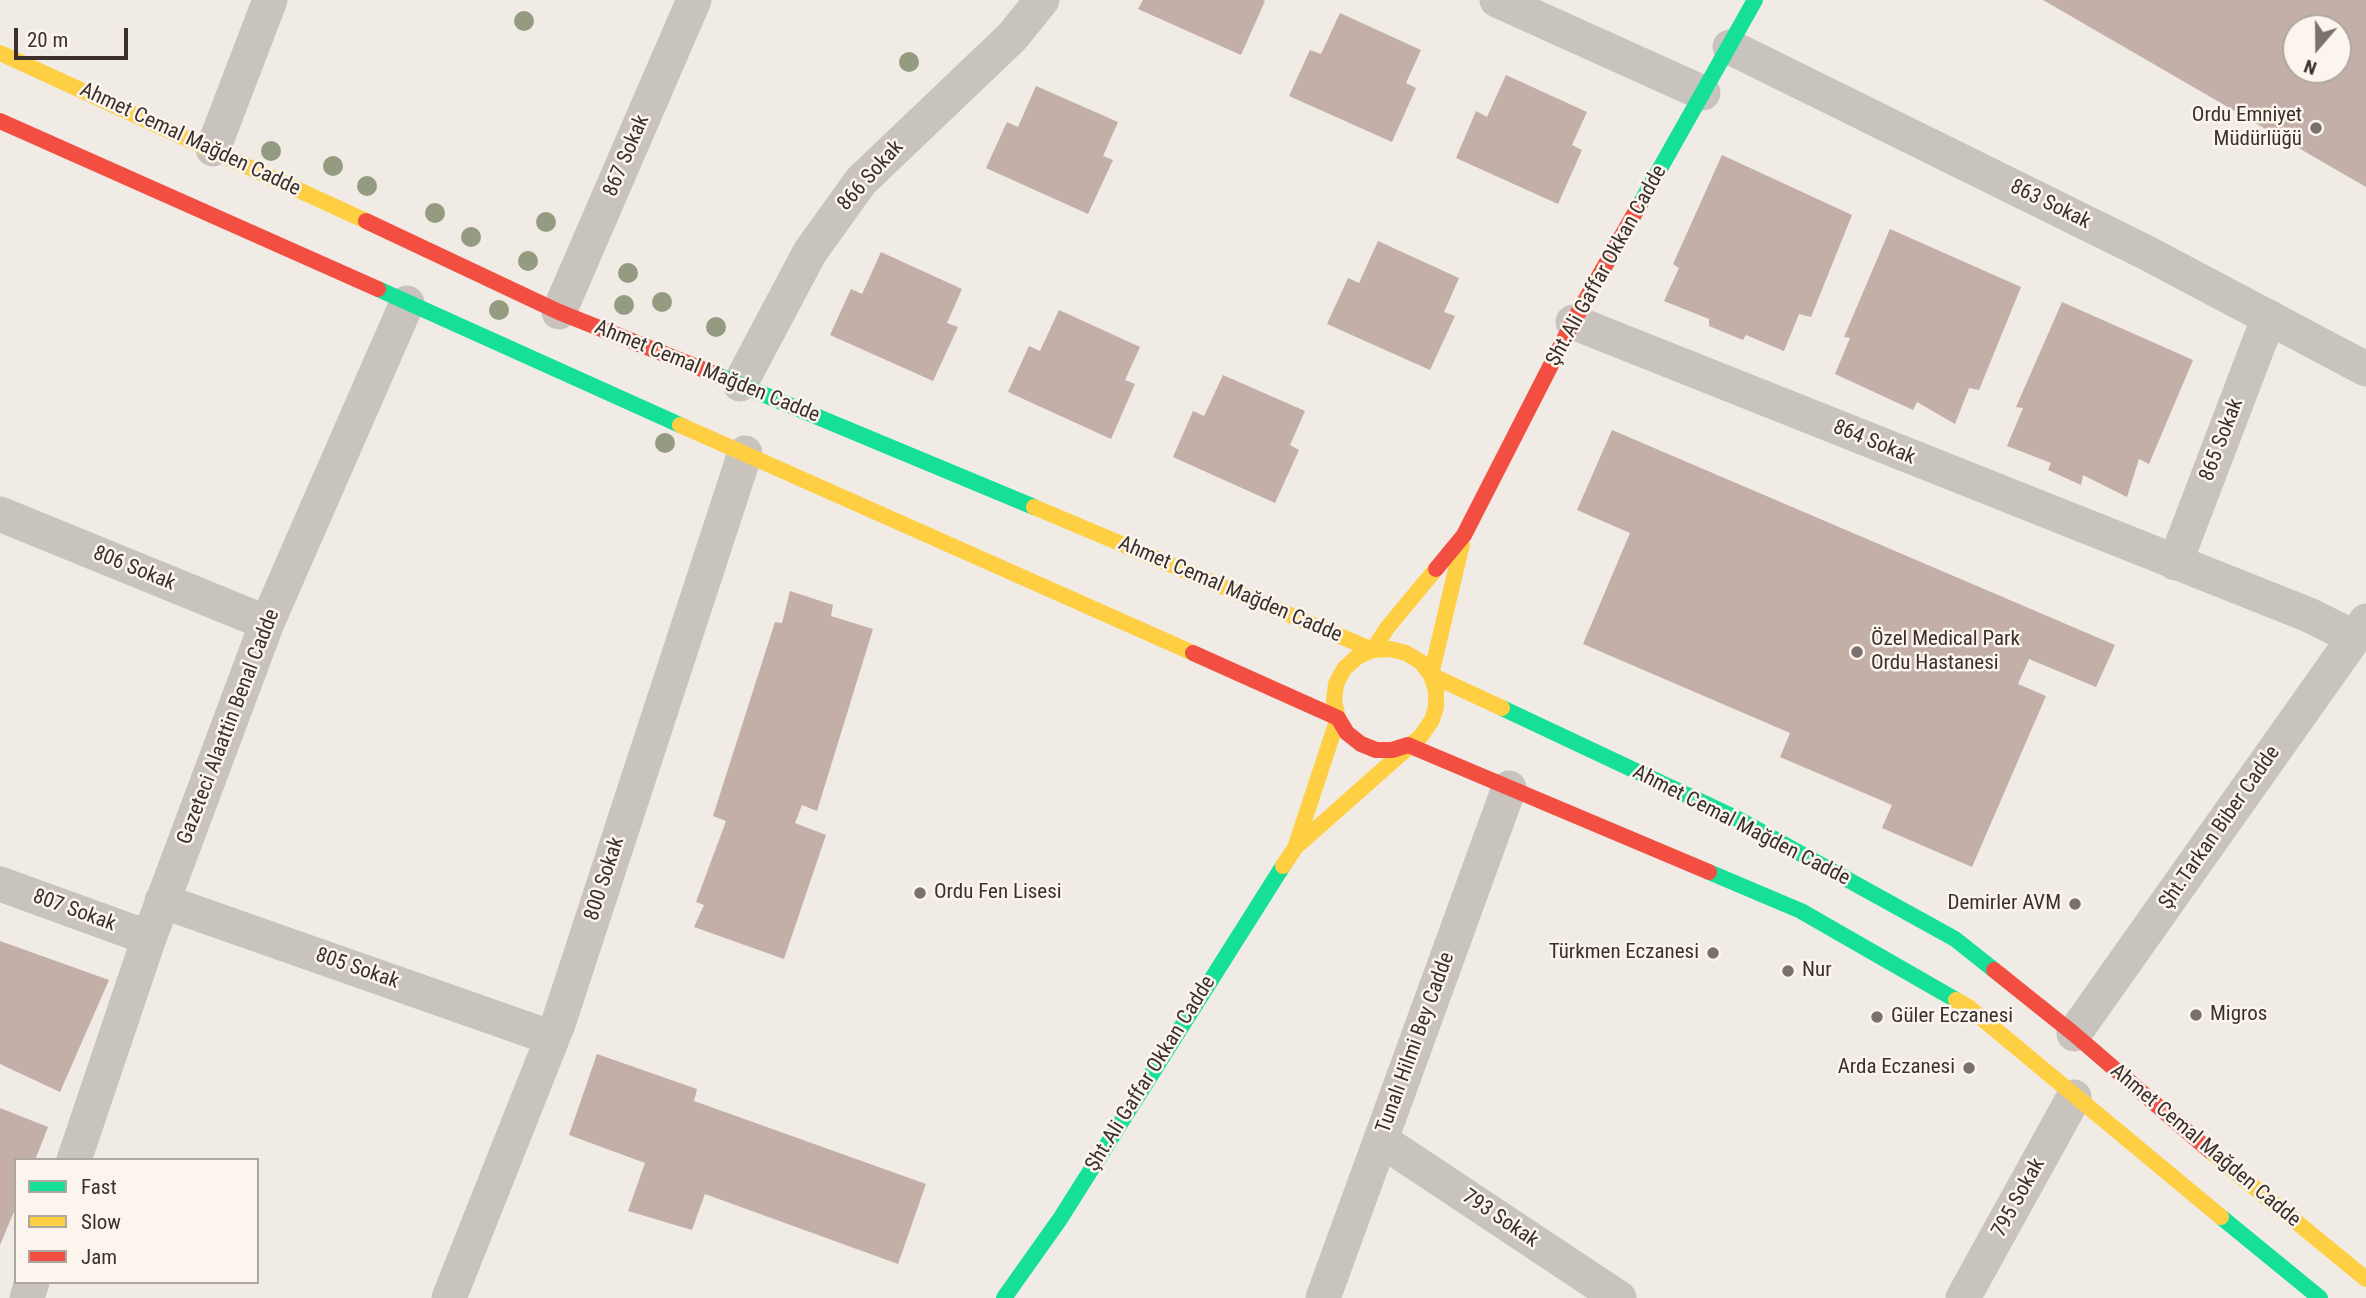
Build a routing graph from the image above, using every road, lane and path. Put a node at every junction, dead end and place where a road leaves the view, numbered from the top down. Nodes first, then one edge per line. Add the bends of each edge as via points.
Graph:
1 (270, 0) edge
2 (694, 0) edge
3 (1042, 0) edge
4 (1497, 0) edge
5 (1755, 0) edge
6 (1730, 47) junction
7 (0, 53) edge
8 (1703, 93) junction
9 (0, 121) edge
10 (213, 149) junction
11 (407, 303) junction
12 (559, 312) junction
13 (2269, 317) junction
14 (1573, 322) junction
15 (2366, 369) edge
16 (740, 384) junction
17 (745, 453) junction
18 (0, 514) edge
19 (1464, 535) junction
20 (2175, 563) junction
21 (267, 624) junction
22 (2360, 629) edge
23 (1373, 650) junction
24 (1431, 675) junction
25 (1338, 718) junction
26 (1408, 745) junction
27 (1509, 788) junction
28 (1295, 848) junction
29 (0, 884) edge
30 (162, 901) junction
31 (149, 938) junction
32 (2074, 1034) junction
33 (552, 1038) junction
34 (2074, 1097) junction
35 (1381, 1140) junction
36 (75, 1158) edge
37 (2364, 1274) edge
38 (449, 1298) edge
39 (1004, 1298) edge
40 (1323, 1298) edge
41 (1619, 1298) edge
42 (1963, 1298) edge
43 (2320, 1298) edge

1 - 10 street
2 - 12 street, 867 Sokak
3 - 16 street, 866 Sokak via 1012,37 861,181 810,252
4 - 8 street
5 - 6 main road, Şht.Ali Gaffar Okkan Cadde
6 - 8 main road, Şht.Ali Gaffar Okkan Cadde
6 - 13 street, 863 Sokak
7 - 10 main road, Ahmet Cemal Mağden Cadde
8 - 14 main road, Şht.Ali Gaffar Okkan Cadde
9 - 11 main road, Ahmet Cemal Mağden Cadde
10 - 12 main road, Ahmet Cemal Mağden Cadde
11 - 17 main road, Ahmet Cemal Mağden Cadde
11 - 21 street, Gazeteci Alaattin Benal Cadde
12 - 16 main road, Ahmet Cemal Mağden Cadde
13 - 15 street, 863 Sokak
13 - 20 street, 865 Sokak
14 - 19 main road, Şht.Ali Gaffar Okkan Cadde
14 - 20 street, 864 Sokak
16 - 23 main road, Ahmet Cemal Mağden Cadde
17 - 25 main road, Ahmet Cemal Mağden Cadde
17 - 33 street, 800 Sokak
18 - 21 street, 806 Sokak
19 - 23 main road, Şht.Ali Gaffar Okkan Cadde
19 - 24 main road, Şht.Ali Gaffar Okkan Cadde
20 - 22 street, 864 Sokak via 2309,615
21 - 30 street, Gazeteci Alaattin Benal Cadde
22 - 32 street, Şht.Tarkan Biber Cadde
23 - 24 main road, Ahmet Cemal Mağden Cadde via 1406,653
23 - 25 main road, Şht.Ali Gaffar Okkan Cadde via 1357,657 1336,684
24 - 26 main road, Şht.Ali Gaffar Okkan Cadde via 1436,708 1421,736
24 - 32 main road, Ahmet Cemal Mağden Cadde via 1740,820 1955,939
25 - 26 main road, Ahmet Cemal Mağden Cadde via 1361,744 1384,750
25 - 28 main road, Şht.Ali Gaffar Okkan Cadde
26 - 27 main road, Ahmet Cemal Mağden Cadde
26 - 28 main road, Şht.Ali Gaffar Okkan Cadde
27 - 34 main road, Ahmet Cemal Mağden Cadde via 1801,911 1967,1006
27 - 35 street, Tunalı Hilmi Bey Cadde
28 - 39 main road, Şht.Ali Gaffar Okkan Cadde via 1060,1219
29 - 31 street, 807 Sokak
30 - 31 street, Gazeteci Alaattin Benal Cadde
30 - 33 street, 805 Sokak
31 - 36 street, Gazeteci Alaattin Benal Cadde
32 - 37 main road, Ahmet Cemal Mağden Cadde via 2267,1200
33 - 38 street, 800 Sokak
34 - 42 street, 795 Sokak
34 - 43 main road, Ahmet Cemal Mağden Cadde
35 - 40 street, Tunalı Hilmi Bey Cadde
35 - 41 street, 793 Sokak

